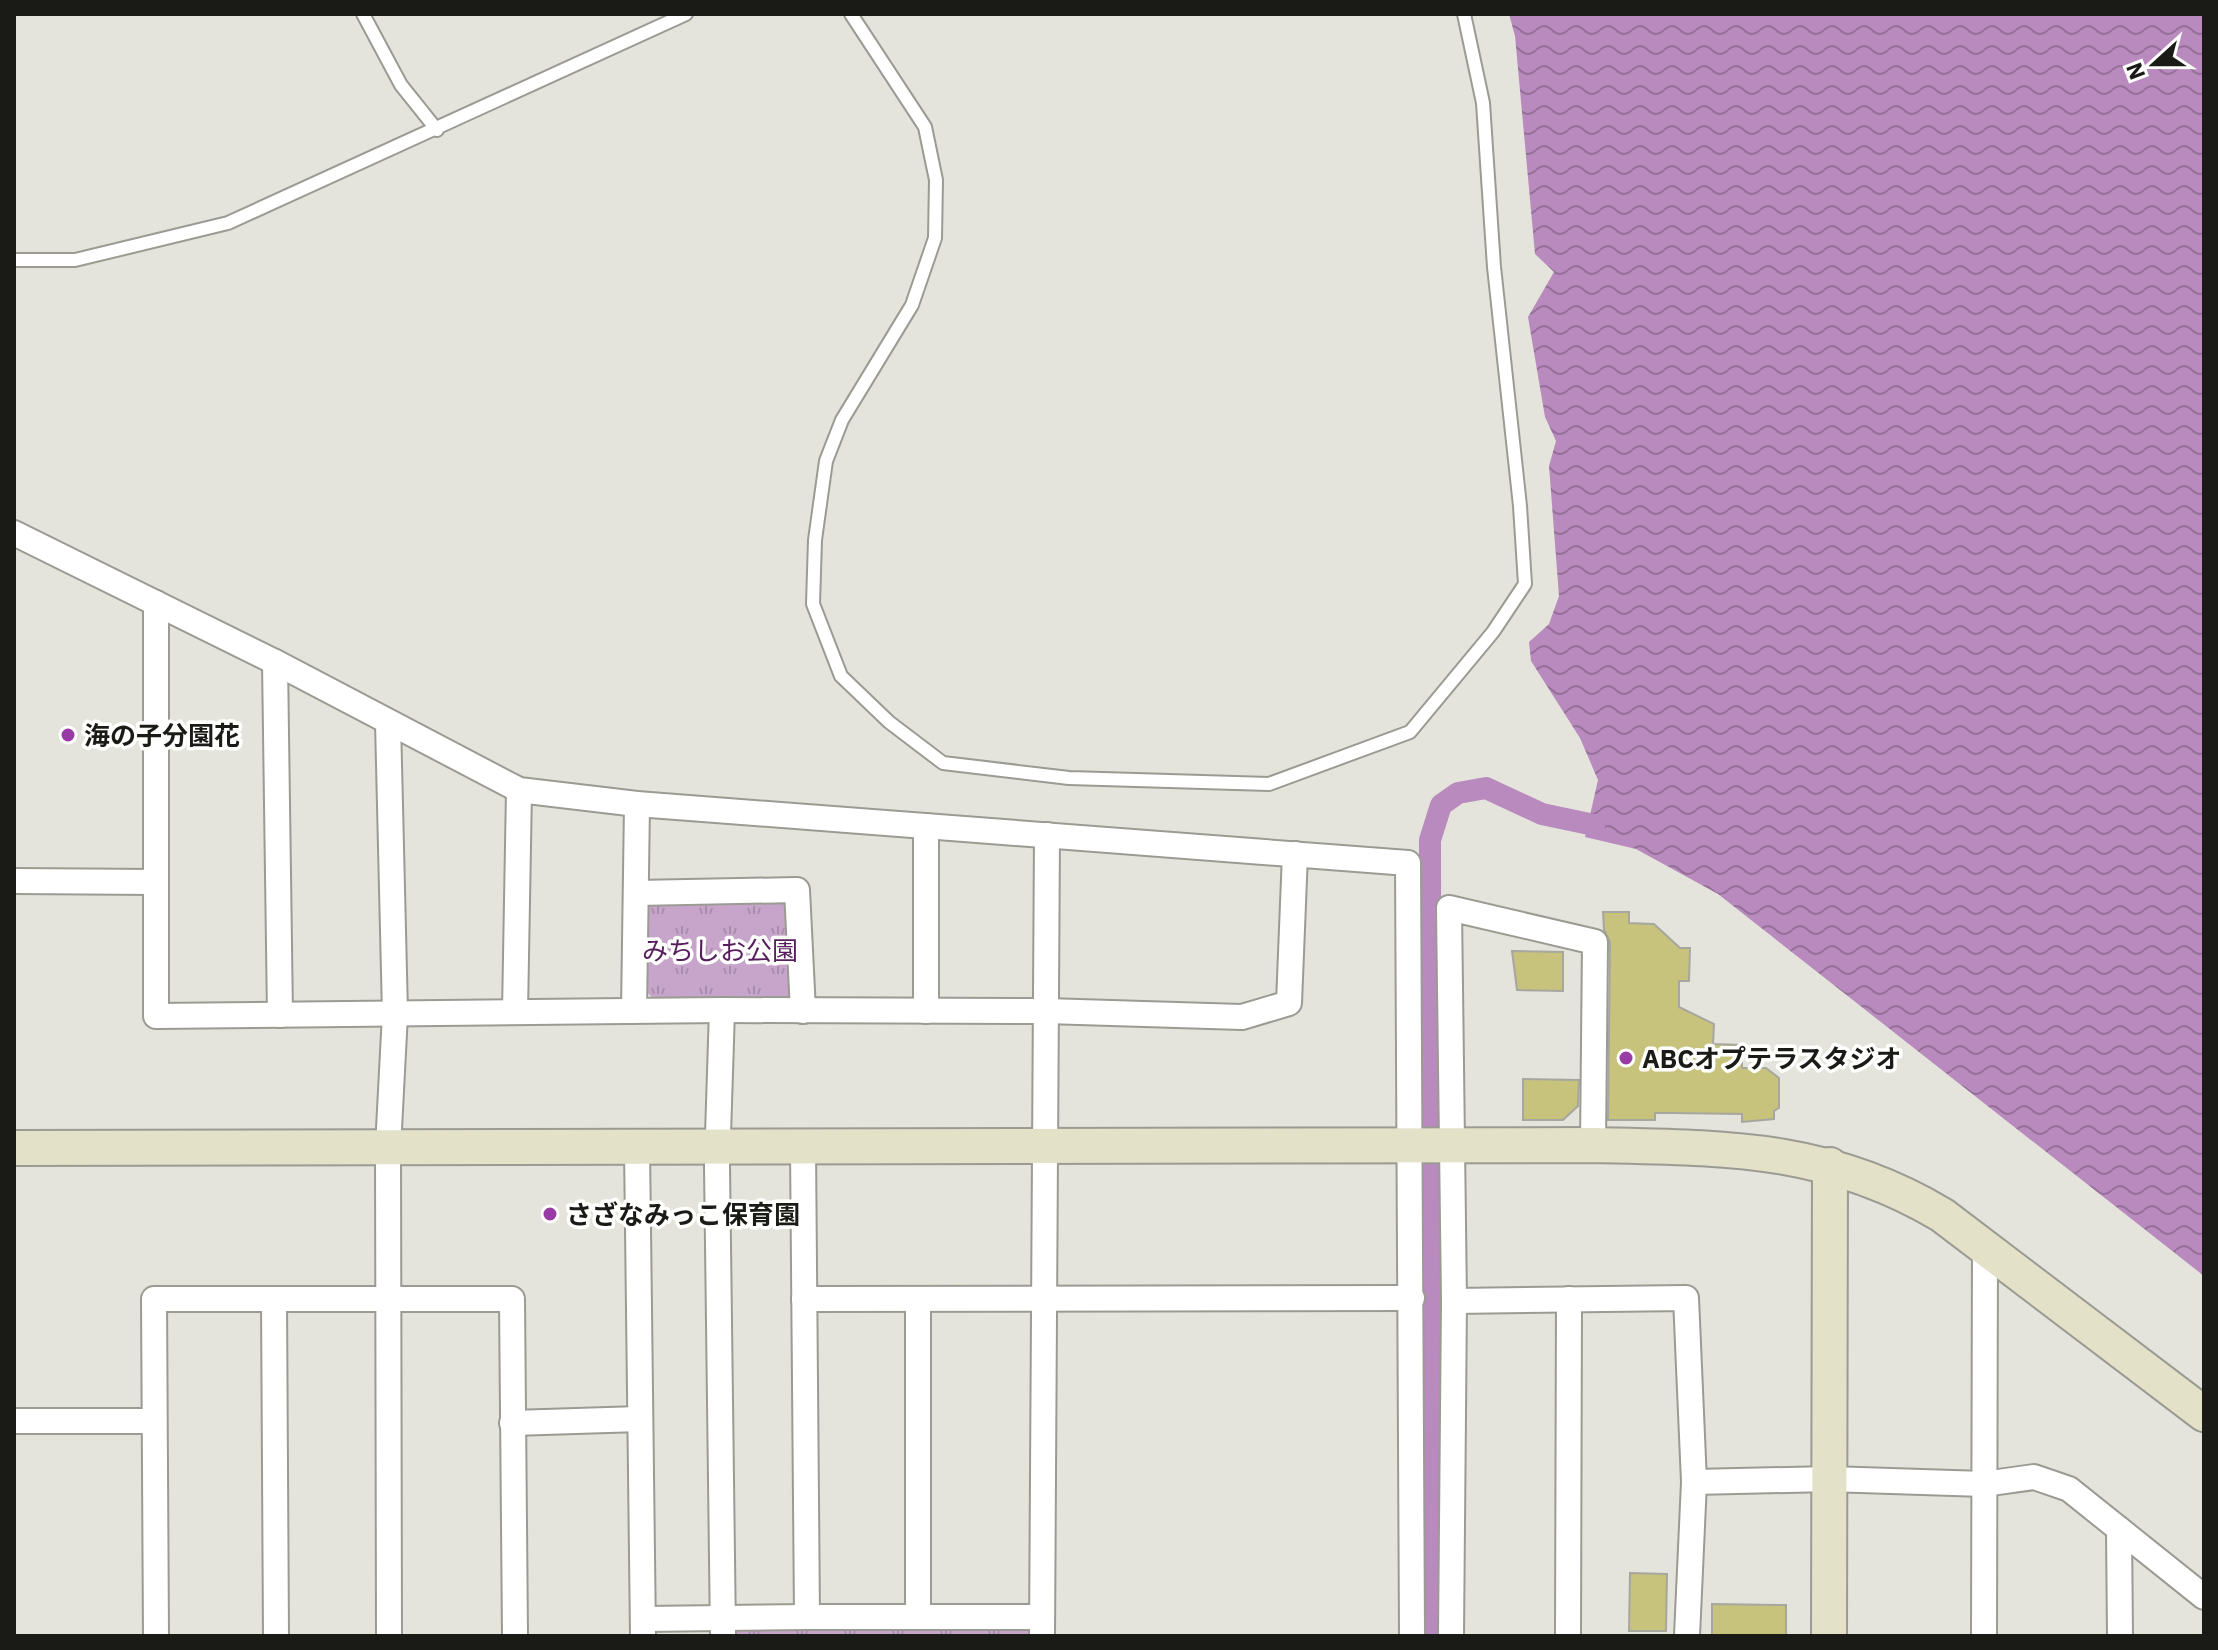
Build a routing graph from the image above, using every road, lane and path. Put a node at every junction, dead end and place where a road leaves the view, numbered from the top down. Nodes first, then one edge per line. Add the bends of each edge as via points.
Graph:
1 (363, 14) edge
2 (686, 14) edge
3 (851, 14) edge
4 (1464, 14) edge
5 (437, 130) junction
6 (14, 260) edge
7 (14, 533) edge
8 (156, 603) junction
9 (275, 662) junction
10 (388, 722) junction
11 (519, 790) junction
12 (637, 804) junction
13 (926, 826) junction
14 (1047, 835) junction
15 (1295, 854) junction
16 (14, 881) edge
17 (156, 882) junction
18 (636, 893) junction
19 (722, 1010) junction
20 (634, 1011) junction
21 (803, 1011) junction
22 (926, 1011) junction
23 (1046, 1011) junction
24 (515, 1012) junction
25 (395, 1014) junction
26 (280, 1015) junction
27 (1593, 1145) junction
28 (1430, 1146) junction
29 (637, 1147) junction
30 (717, 1147) junction
31 (803, 1147) junction
32 (1046, 1147) junction
33 (14, 1148) edge
34 (388, 1148) junction
35 (1830, 1165) junction
36 (1985, 1247) junction
37 (1044, 1298) junction
38 (1412, 1298) junction
39 (804, 1299) junction
40 (918, 1299) junction
41 (1569, 1299) junction
42 (274, 1300) junction
43 (388, 1301) junction
44 (1454, 1301) junction
45 (2204, 1414) edge
46 (640, 1419) junction
47 (14, 1421) edge
48 (154, 1421) junction
49 (512, 1423) junction
50 (1829, 1479) junction
51 (1694, 1482) junction
52 (1984, 1484) junction
53 (2119, 1529) junction
54 (2204, 1597) edge
55 (807, 1617) junction
56 (918, 1617) junction
57 (1042, 1626) edge
58 (723, 1627) edge
59 (643, 1628) edge
60 (156, 1636) edge
61 (276, 1636) edge
62 (389, 1636) edge
63 (515, 1636) edge
64 (1412, 1636) edge
65 (1451, 1636) edge
66 (1568, 1636) edge
67 (1687, 1636) edge
68 (1829, 1636) edge
69 (1984, 1636) edge
70 (2120, 1636) edge

1 - 5 lane via 401,85
2 - 5 lane
3 - 4 lane via 925,127 936,180 935,238 912,305 842,420 826,461 813,604 841,676 943,763 1069,778 1269,784 1410,732 1493,632 1525,584 1483,103
5 - 6 lane via 228,223 75,260
7 - 8 street
8 - 9 street
8 - 17 street
9 - 10 street
9 - 26 street
10 - 11 street
10 - 25 street
11 - 12 street
11 - 24 street
12 - 13 street
12 - 18 street
13 - 14 street
13 - 22 street
14 - 15 street
14 - 23 street
15 - 23 street via 1289,1003 1242,1017
15 - 28 street via 1408,863
16 - 17 street
17 - 26 street via 156,1016
18 - 20 street
18 - 21 street via 797,890
19 - 20 street
19 - 21 street
19 - 30 street
20 - 24 street
21 - 22 street
22 - 23 street
23 - 32 street
24 - 25 street
25 - 26 street
25 - 34 street
27 - 28 street
27 - 28 street via 1595,942 1449,908
27 - 35 street via 1716,1148
28 - 32 street
28 - 38 street
28 - 44 street
29 - 30 street
29 - 34 street
29 - 46 street
30 - 31 street
30 - 58 street
31 - 32 street
31 - 39 street
32 - 37 street
33 - 34 street
34 - 43 street
35 - 36 street via 1903,1192
35 - 50 street
36 - 45 street
36 - 52 street
37 - 38 street
37 - 40 street
37 - 57 street
38 - 64 street
39 - 40 street
39 - 55 street
40 - 56 street
41 - 44 street
41 - 51 street via 1686,1298
41 - 66 street
42 - 43 street
42 - 48 street via 154,1299
42 - 61 street
43 - 49 street via 512,1299
43 - 62 street
44 - 65 street
46 - 49 street
46 - 59 street
47 - 48 street
48 - 60 street
49 - 63 street
50 - 51 street
50 - 52 street
50 - 68 street
51 - 67 street
52 - 53 street via 2034,1477 2069,1489
52 - 69 street
53 - 54 street
53 - 70 street
55 - 56 street
55 - 58 street
56 - 57 street
58 - 59 street

